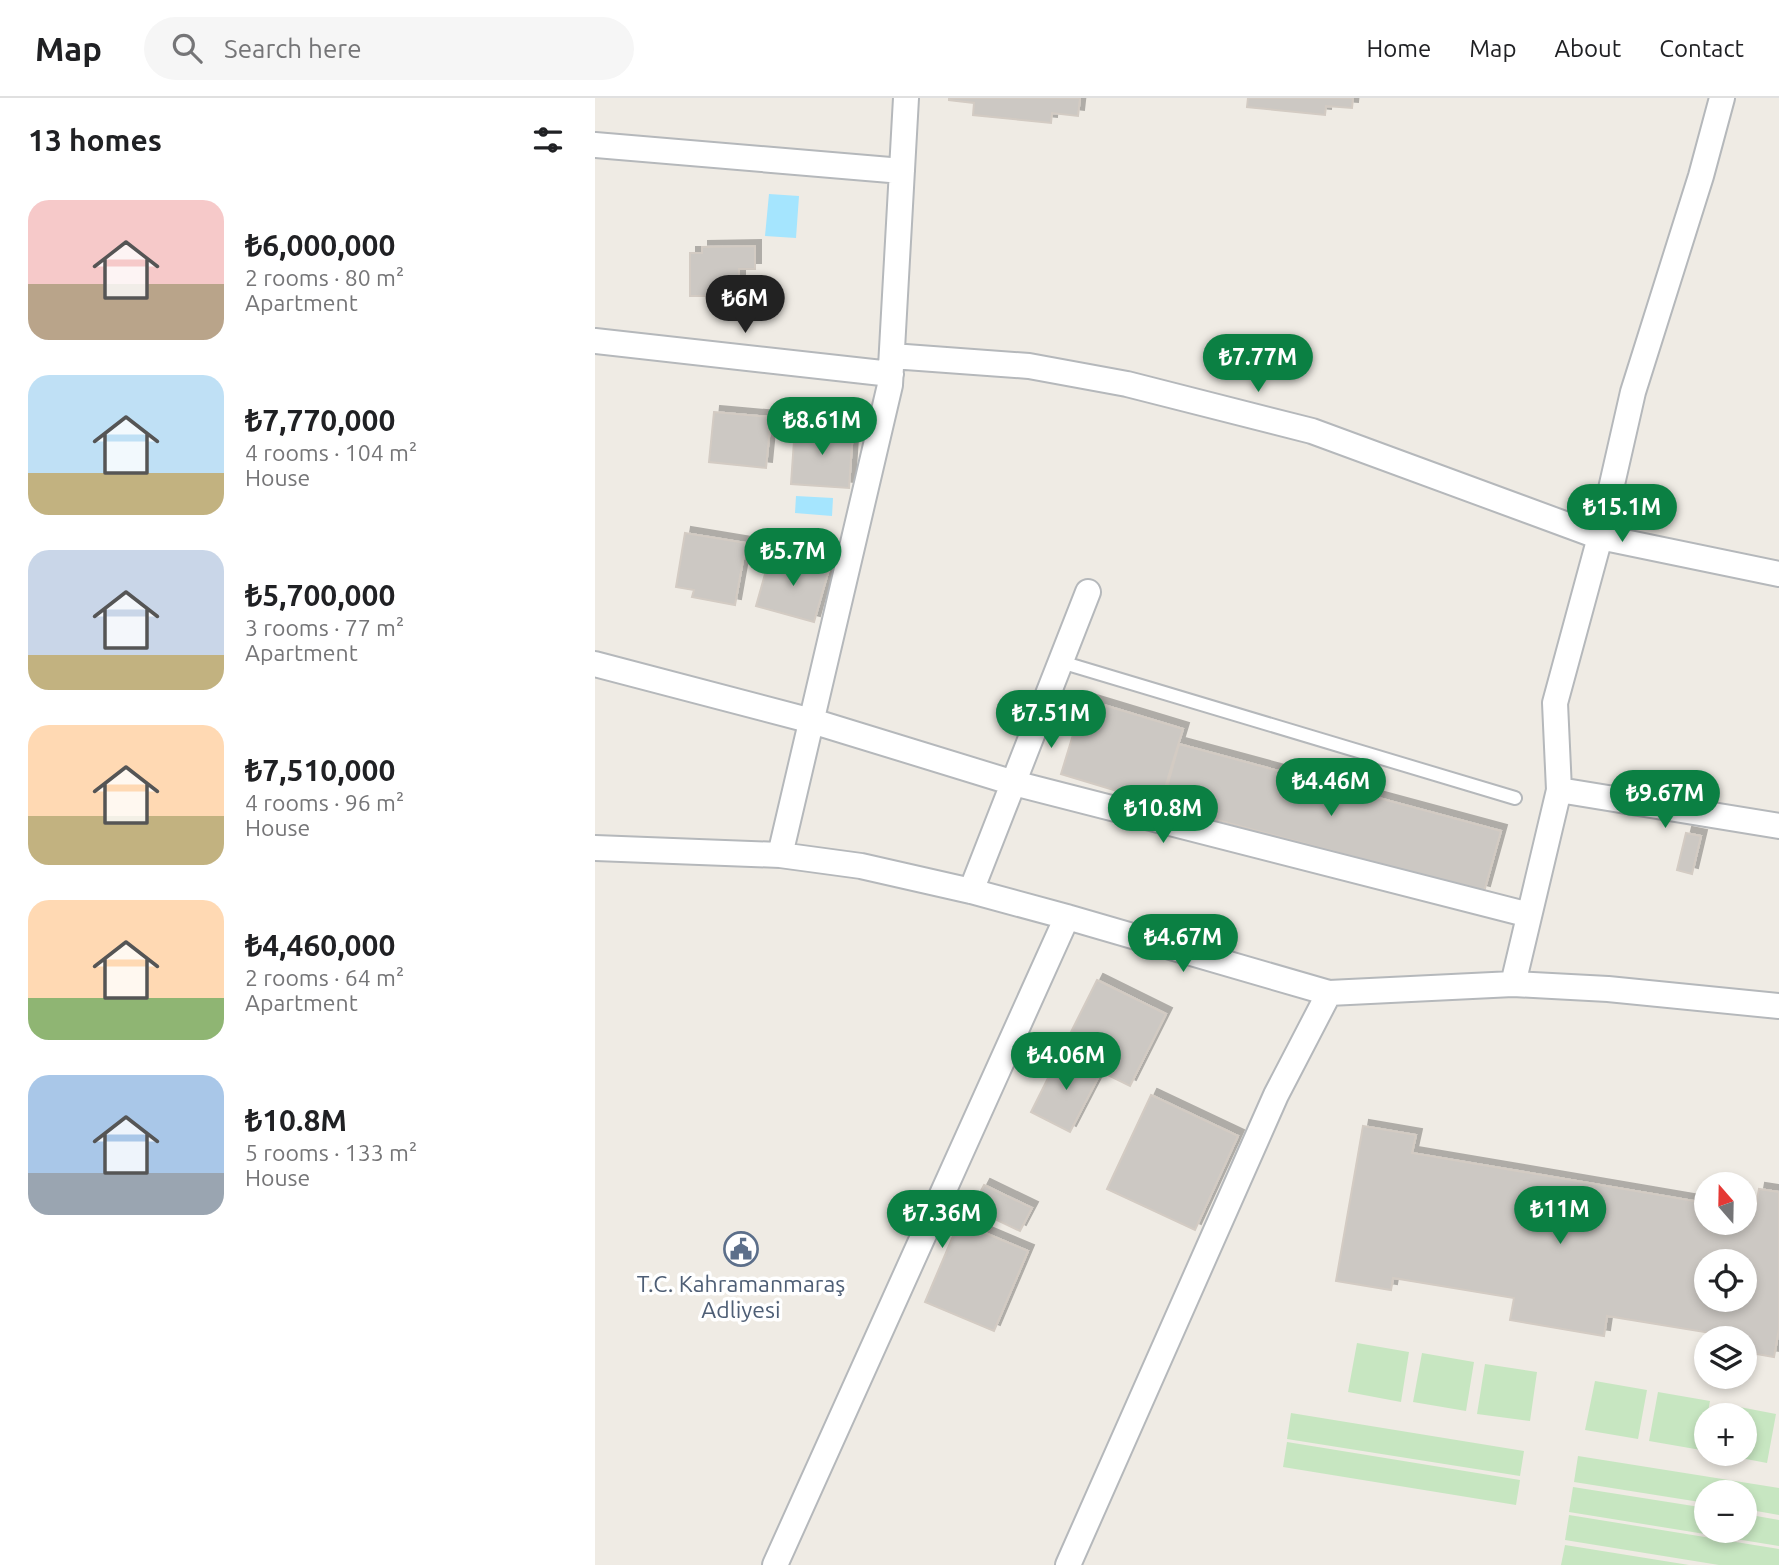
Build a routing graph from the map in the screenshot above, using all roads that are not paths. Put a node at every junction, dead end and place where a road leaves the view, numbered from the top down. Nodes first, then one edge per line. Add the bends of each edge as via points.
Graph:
1 (906, 98) edge
2 (1722, 98) edge
3 (595, 145) edge
4 (902, 171) junction
5 (595, 341) edge
6 (892, 365) junction
7 (1600, 537) junction
8 (1779, 574) edge
9 (1088, 592) dead end
10 (1061, 662) junction
11 (595, 664) edge
12 (812, 721) junction
13 (1014, 783) junction
14 (1559, 790) junction
15 (1515, 799) dead end
16 (1779, 826) edge
17 (595, 848) edge
18 (780, 855) junction
19 (971, 891) junction
20 (1529, 915) junction
21 (1067, 917) junction
22 (1513, 984) junction
23 (1328, 993) junction
24 (1779, 1006) edge
25 (775, 1565) edge
26 (1068, 1565) edge

1 - 4 street
2 - 7 street via 1633,392
3 - 4 street
4 - 6 street
5 - 6 street
6 - 7 street via 1029,366 1141,387 1312,432
6 - 12 street
7 - 8 street
7 - 14 street via 1555,703
9 - 10 street
10 - 13 street
10 - 15 lane
11 - 12 street
12 - 13 street
12 - 18 street
13 - 19 street
13 - 20 street
14 - 16 street
14 - 20 street
17 - 18 street
18 - 19 street via 861,866
19 - 21 street
20 - 22 street
21 - 23 street
21 - 25 street
22 - 23 street
22 - 24 street
23 - 26 street via 1276,1095

